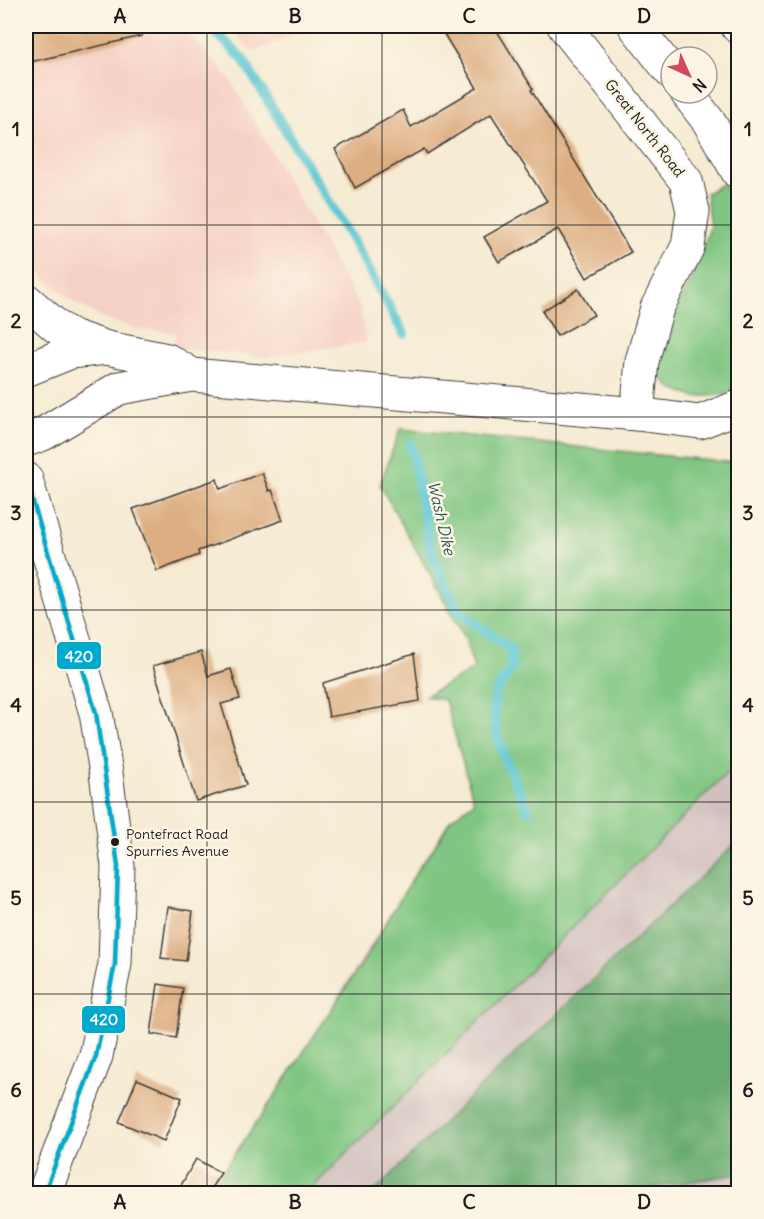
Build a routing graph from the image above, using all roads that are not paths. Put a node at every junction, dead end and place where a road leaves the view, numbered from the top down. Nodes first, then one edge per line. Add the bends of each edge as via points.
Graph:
1 (564, 26) edge
2 (635, 26) edge
3 (659, 57) edge
4 (696, 105) edge
5 (709, 122) junction
6 (738, 162) edge
7 (738, 172) edge
8 (26, 300) edge
9 (108, 348) junction
10 (26, 370) edge
11 (192, 375) junction
12 (738, 407) edge
13 (637, 414) junction
14 (699, 422) junction
15 (738, 426) edge
16 (26, 440) edge
17 (26, 479) edge
18 (44, 1194) edge

1 - 13 main road, Great North Road via 686,181 693,211 688,246 657,308 642,361
2 - 3 main road
4 - 5 main road
5 - 6 main road
5 - 7 main road
8 - 9 main road via 72,336
9 - 10 main road via 71,352
9 - 11 main road via 167,360
11 - 13 main road
11 - 16 main road via 119,387 43,434
12 - 14 main road
13 - 14 main road
14 - 15 main road
17 - 18 main road via 96,713 118,866 115,964 96,1056

